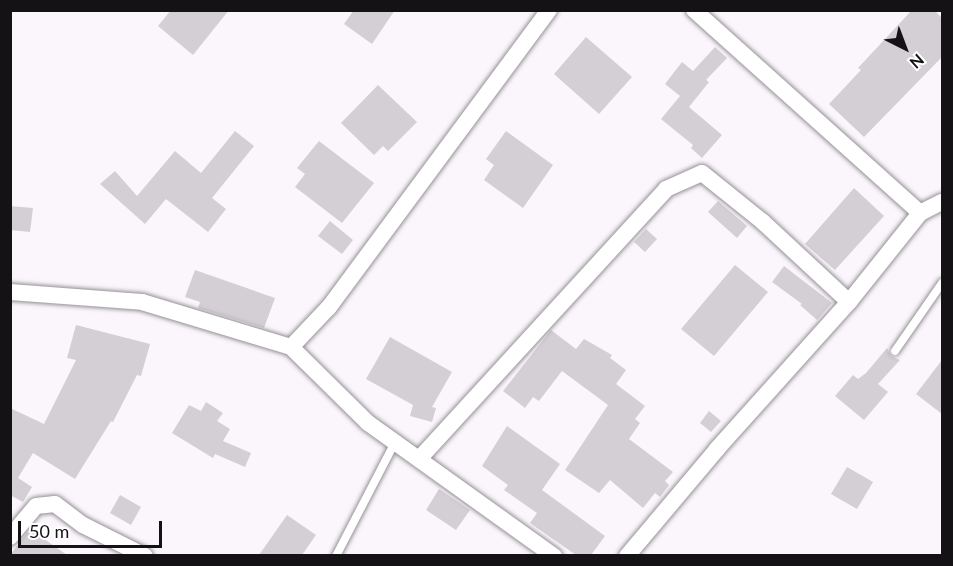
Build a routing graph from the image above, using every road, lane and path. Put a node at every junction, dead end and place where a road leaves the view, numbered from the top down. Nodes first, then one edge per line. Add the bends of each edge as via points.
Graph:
1 (549, 10) edge
2 (694, 10) edge
3 (942, 202) edge
4 (920, 213) junction
5 (942, 283) edge
6 (10, 291) edge
7 (849, 303) junction
8 (291, 347) junction
9 (896, 351) dead end
10 (395, 442) junction
11 (419, 459) junction
12 (10, 537) edge
13 (145, 555) edge
14 (336, 555) edge
15 (554, 555) edge
16 (627, 555) edge

1 - 8 street via 328,307
2 - 4 street
3 - 4 street
4 - 7 street
5 - 9 lane
6 - 8 street via 142,303
7 - 11 street via 763,222 702,173 666,189
7 - 16 street
8 - 10 street via 368,423
10 - 11 street
10 - 14 lane
11 - 15 street
12 - 13 street via 36,506 55,504 83,525

